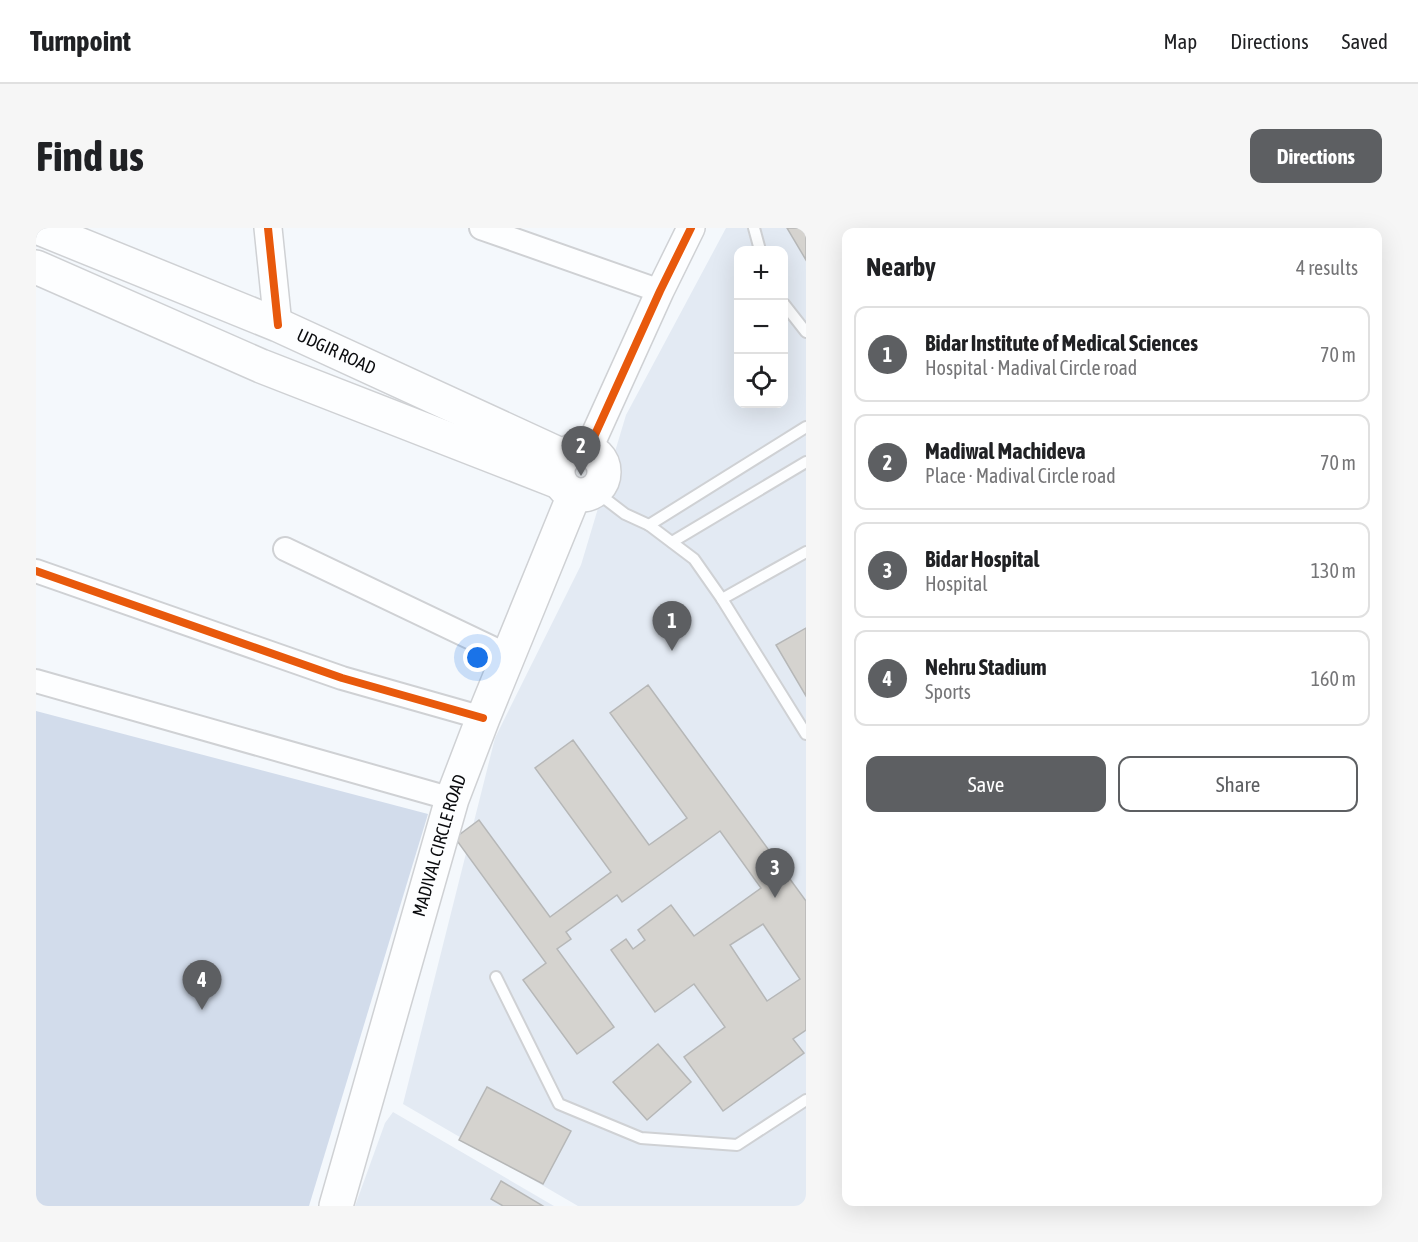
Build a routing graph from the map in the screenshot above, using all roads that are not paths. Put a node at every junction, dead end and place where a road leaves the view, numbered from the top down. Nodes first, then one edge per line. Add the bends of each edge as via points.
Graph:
1 (268, 228) edge
2 (691, 228) edge
3 (754, 228) edge
4 (49, 230) edge
5 (491, 230) edge
6 (759, 246) edge
7 (41, 270) edge
8 (660, 291) junction
9 (788, 310) edge
10 (278, 325) junction
11 (806, 332) edge
12 (806, 427) edge
13 (806, 462) edge
14 (576, 475) junction
15 (649, 525) junction
16 (672, 542) junction
17 (285, 549) dead end
18 (806, 552) edge
19 (36, 571) edge
20 (722, 599) junction
21 (509, 656) junction
22 (36, 681) edge
23 (483, 718) junction
24 (806, 734) edge
25 (452, 799) junction
26 (496, 977) dead end
27 (806, 1100) edge
28 (336, 1206) edge

1 - 10 street
2 - 8 street
3 - 6 lane
4 - 7 street
4 - 10 highway, UDGIR ROAD
5 - 8 street
7 - 14 highway, UDGIR ROAD via 261,366
8 - 14 street
9 - 11 lane
10 - 14 highway, UDGIR ROAD
12 - 15 lane
13 - 16 lane
14 - 15 lane via 625,514
14 - 21 highway, MADIVAL CIRCLE ROAD
15 - 16 lane
16 - 20 lane via 694,560
17 - 21 street
18 - 20 lane
19 - 23 street via 342,678
20 - 24 lane
21 - 23 highway, MADIVAL CIRCLE ROAD
22 - 25 street
23 - 25 highway, MADIVAL CIRCLE ROAD
25 - 28 highway, MADIVAL CIRCLE ROAD
26 - 27 lane via 559,1104 641,1138 737,1145

